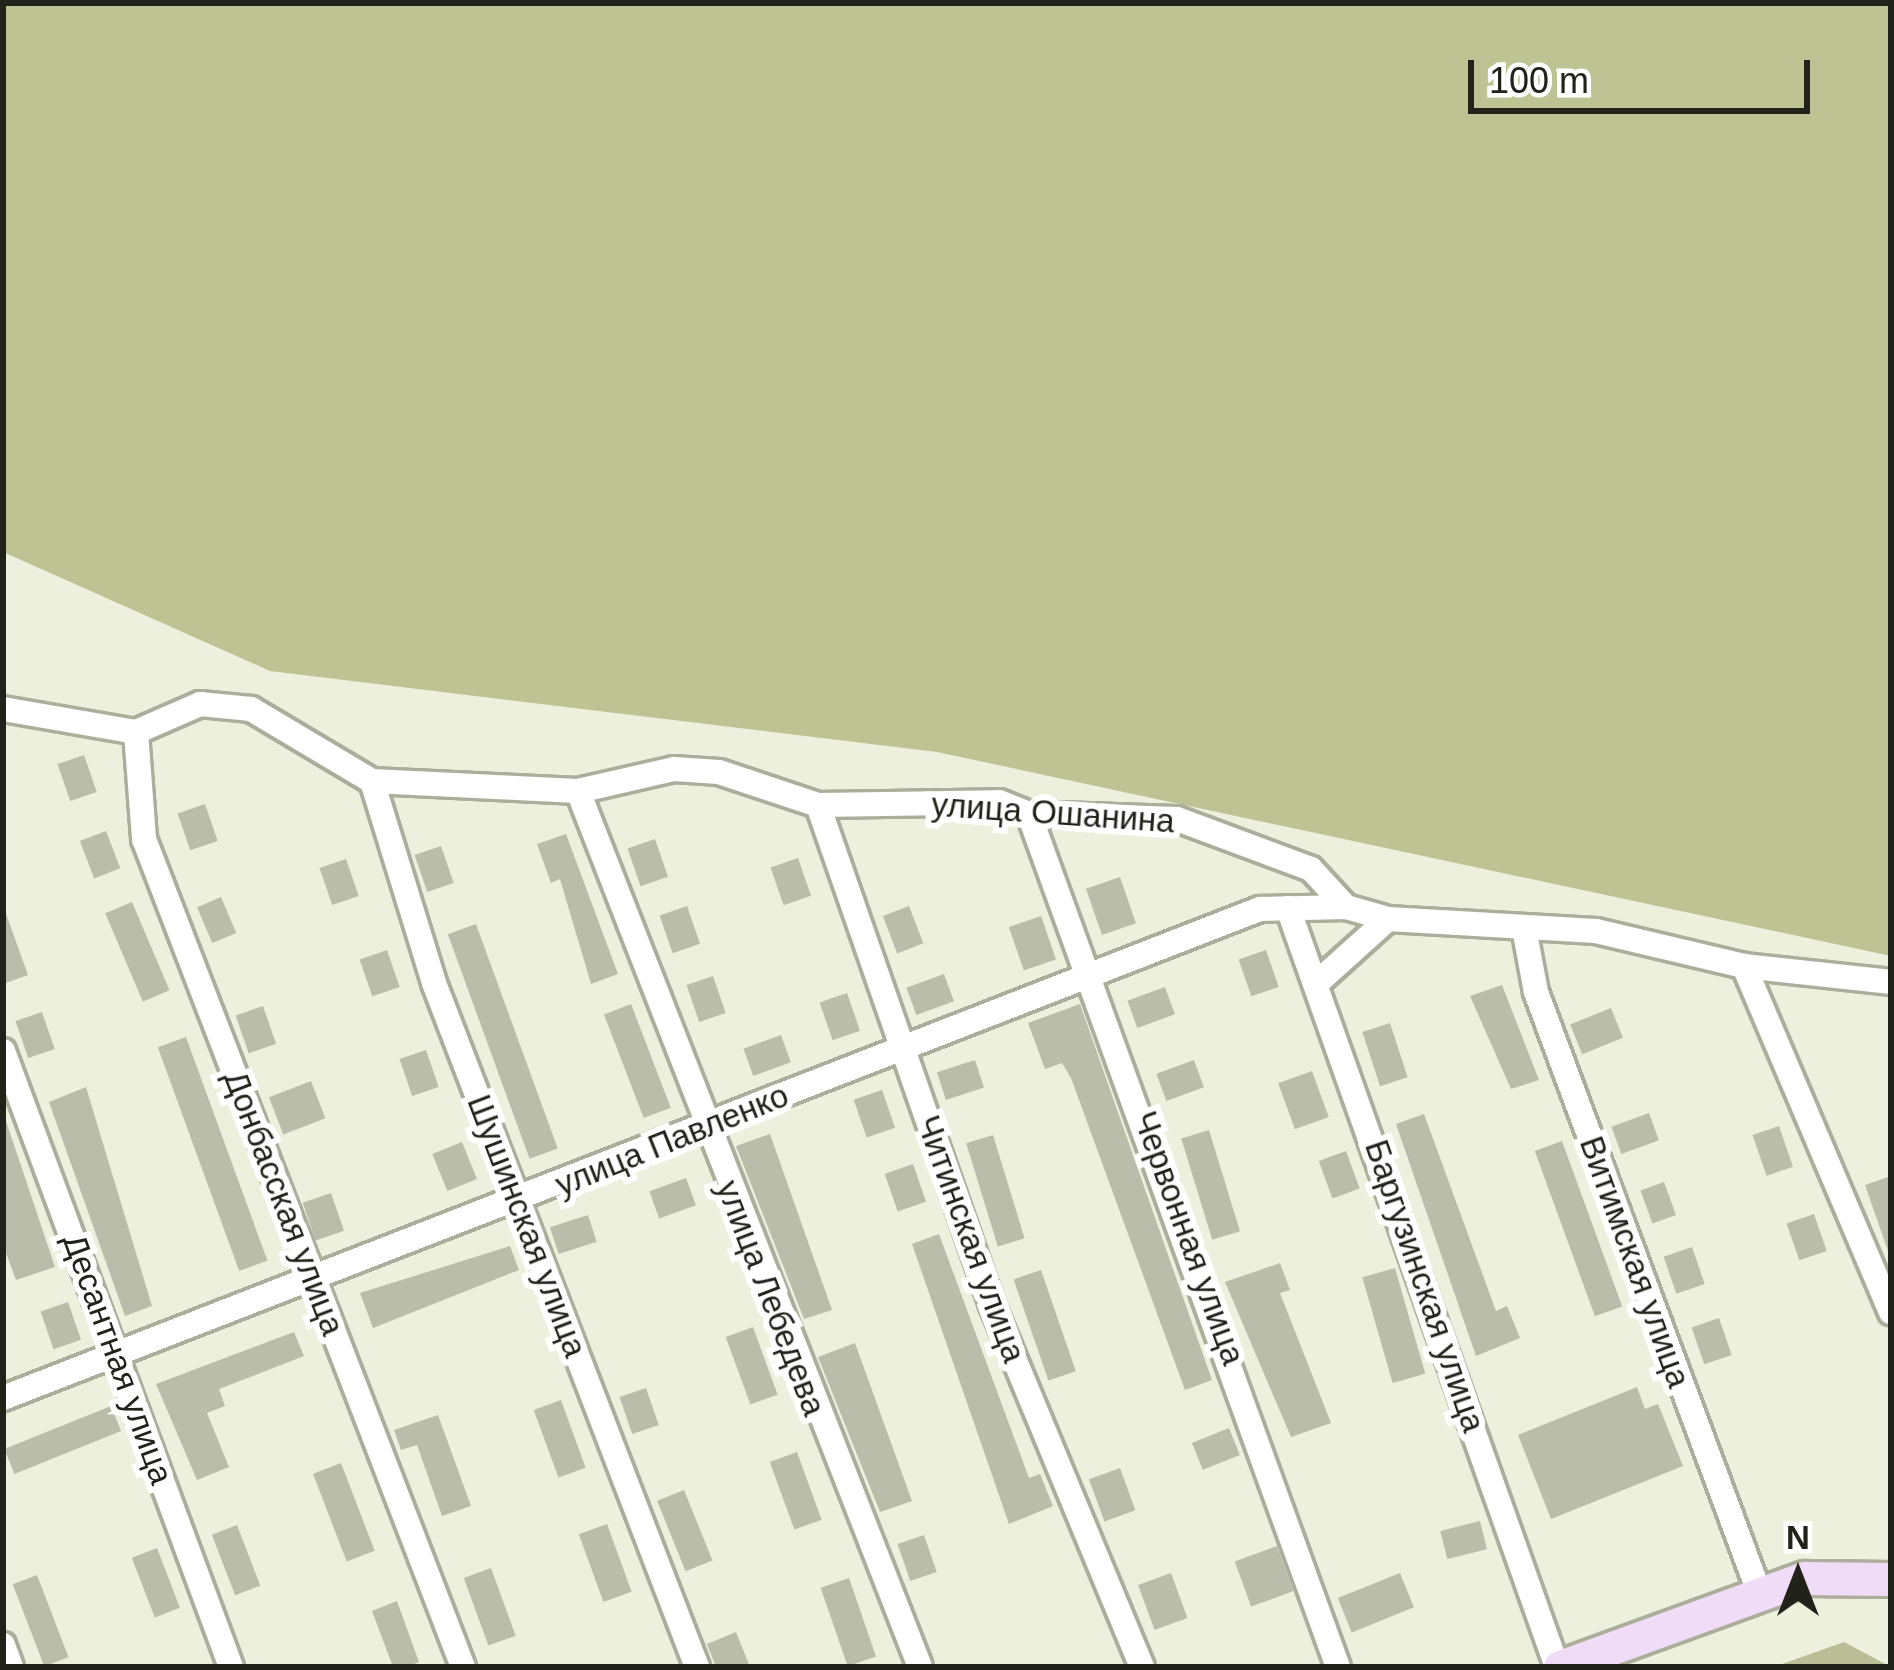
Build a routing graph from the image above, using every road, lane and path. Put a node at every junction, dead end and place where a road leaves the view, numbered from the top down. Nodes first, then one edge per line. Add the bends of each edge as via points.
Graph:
1 (3, 709) edge
2 (136, 732) junction
3 (372, 781) junction
4 (578, 791) junction
5 (818, 805) junction
6 (1029, 814) junction
7 (1346, 907) junction
8 (1288, 908) junction
9 (1388, 919) junction
10 (1524, 928) junction
11 (1744, 966) junction
12 (1093, 974) junction
13 (1318, 982) junction
14 (1891, 982) edge
15 (3, 1051) edge
16 (902, 1051) junction
17 (706, 1125) junction
18 (518, 1202) junction
19 (314, 1279) junction
20 (1891, 1312) edge
21 (117, 1355) junction
22 (3, 1398) edge
23 (1891, 1579) edge
24 (1759, 1592) junction
25 (3, 1646) edge
26 (11, 1667) edge
27 (231, 1667) edge
28 (464, 1667) edge
29 (697, 1667) edge
30 (920, 1667) edge
31 (1142, 1667) edge
32 (1338, 1667) edge
33 (1558, 1667) edge

1 - 2 street
2 - 3 street, улица Ошанина via 200,704 251,709
2 - 19 street, Донбасская улица via 144,838
3 - 4 street, улица Ошанина
3 - 18 street, Шушинская улица
4 - 5 street, улица Ошанина via 719,772
4 - 17 street, улица Лебедева
5 - 6 street, улица Ошанина via 999,802
5 - 16 street, Читинская улица
6 - 7 street, улица Ошанина via 1212,828 1311,869
6 - 12 street, Червонная улица
7 - 8 street, улица Павленко
7 - 9 street, улица Ошанина
8 - 12 street, улица Павленко
8 - 13 street, Баргузинская улица
9 - 10 street, улица Ошанина
9 - 13 street
10 - 11 street, улица Ошанина via 1687,945
10 - 24 street, Витимская улица via 1536,992
11 - 14 street, улица Ошанина
11 - 20 street
12 - 16 street, улица Павленко
12 - 32 street, Червонная улица
13 - 33 street, Баргузинская улица
15 - 21 street, Десантная улица
16 - 17 street, улица Павленко
16 - 31 street, Читинская улица
17 - 18 street, улица Павленко
17 - 30 street, улица Лебедева
18 - 19 street, улица Павленко
18 - 29 street, Шушинская улица
19 - 21 street, улица Павленко
19 - 28 street, Донбасская улица
21 - 22 street, улица Павленко
21 - 27 street, Десантная улица
23 - 24 street via 1842,1574
24 - 33 street
25 - 26 street

